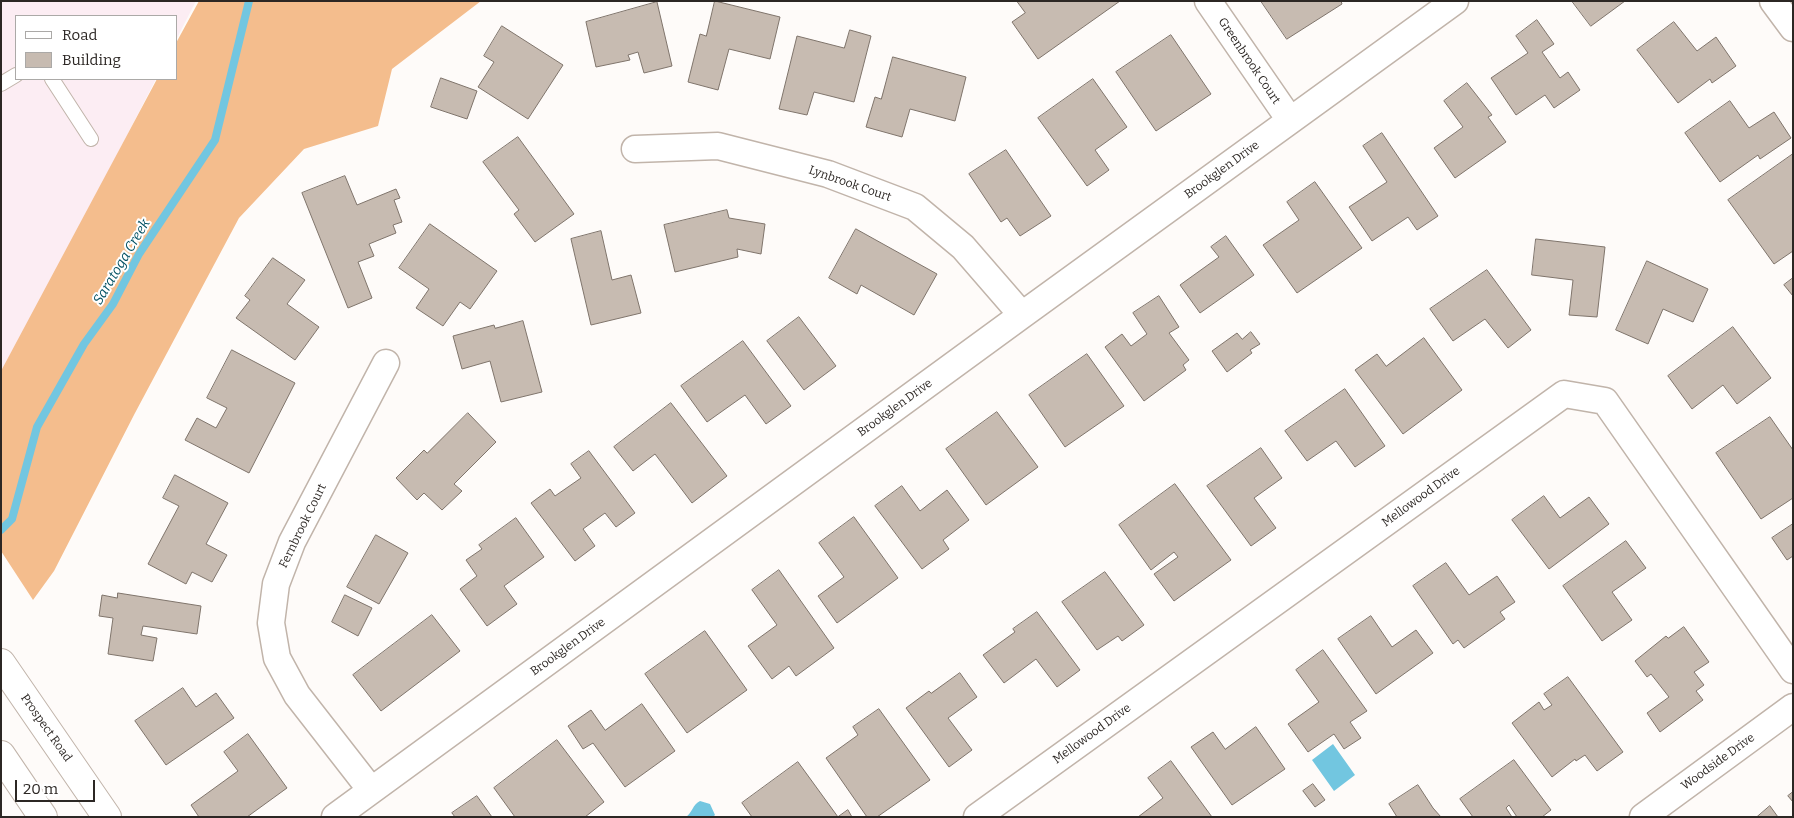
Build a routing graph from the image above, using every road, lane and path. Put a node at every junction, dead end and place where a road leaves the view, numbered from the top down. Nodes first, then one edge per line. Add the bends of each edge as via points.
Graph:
1 (1208, 1) edge
2 (1455, 1) edge
3 (1773, 1) edge
4 (1793, 28) edge
5 (15, 76) edge
6 (53, 80) edge
7 (1, 84) edge
8 (1290, 120) junction
9 (91, 139) dead end
10 (635, 149) dead end
11 (1022, 315) junction
12 (386, 363) dead end
13 (1, 663) edge
14 (1793, 670) edge
15 (1793, 707) edge
16 (1, 755) edge
17 (371, 790) junction
18 (43, 817) edge
19 (107, 817) edge
20 (336, 817) edge
21 (977, 817) edge
22 (1643, 817) edge

1 - 8 street, Greenbrook Court
2 - 8 street, Brookglen Drive
3 - 4 street
5 - 7 lane
6 - 9 lane
8 - 11 street, Brookglen Drive
10 - 11 street, Lynbrook Court via 718,146 828,174 915,207 963,247
11 - 17 street, Brookglen Drive
12 - 17 street, Fernbrook Court via 292,542 276,584 271,623 277,658 297,695
13 - 19 main road, Prospect Road
14 - 21 street, Mellowood Drive via 1605,401 1564,394
15 - 22 street, Woodside Drive
16 - 18 main road
17 - 20 street, Brookglen Drive

